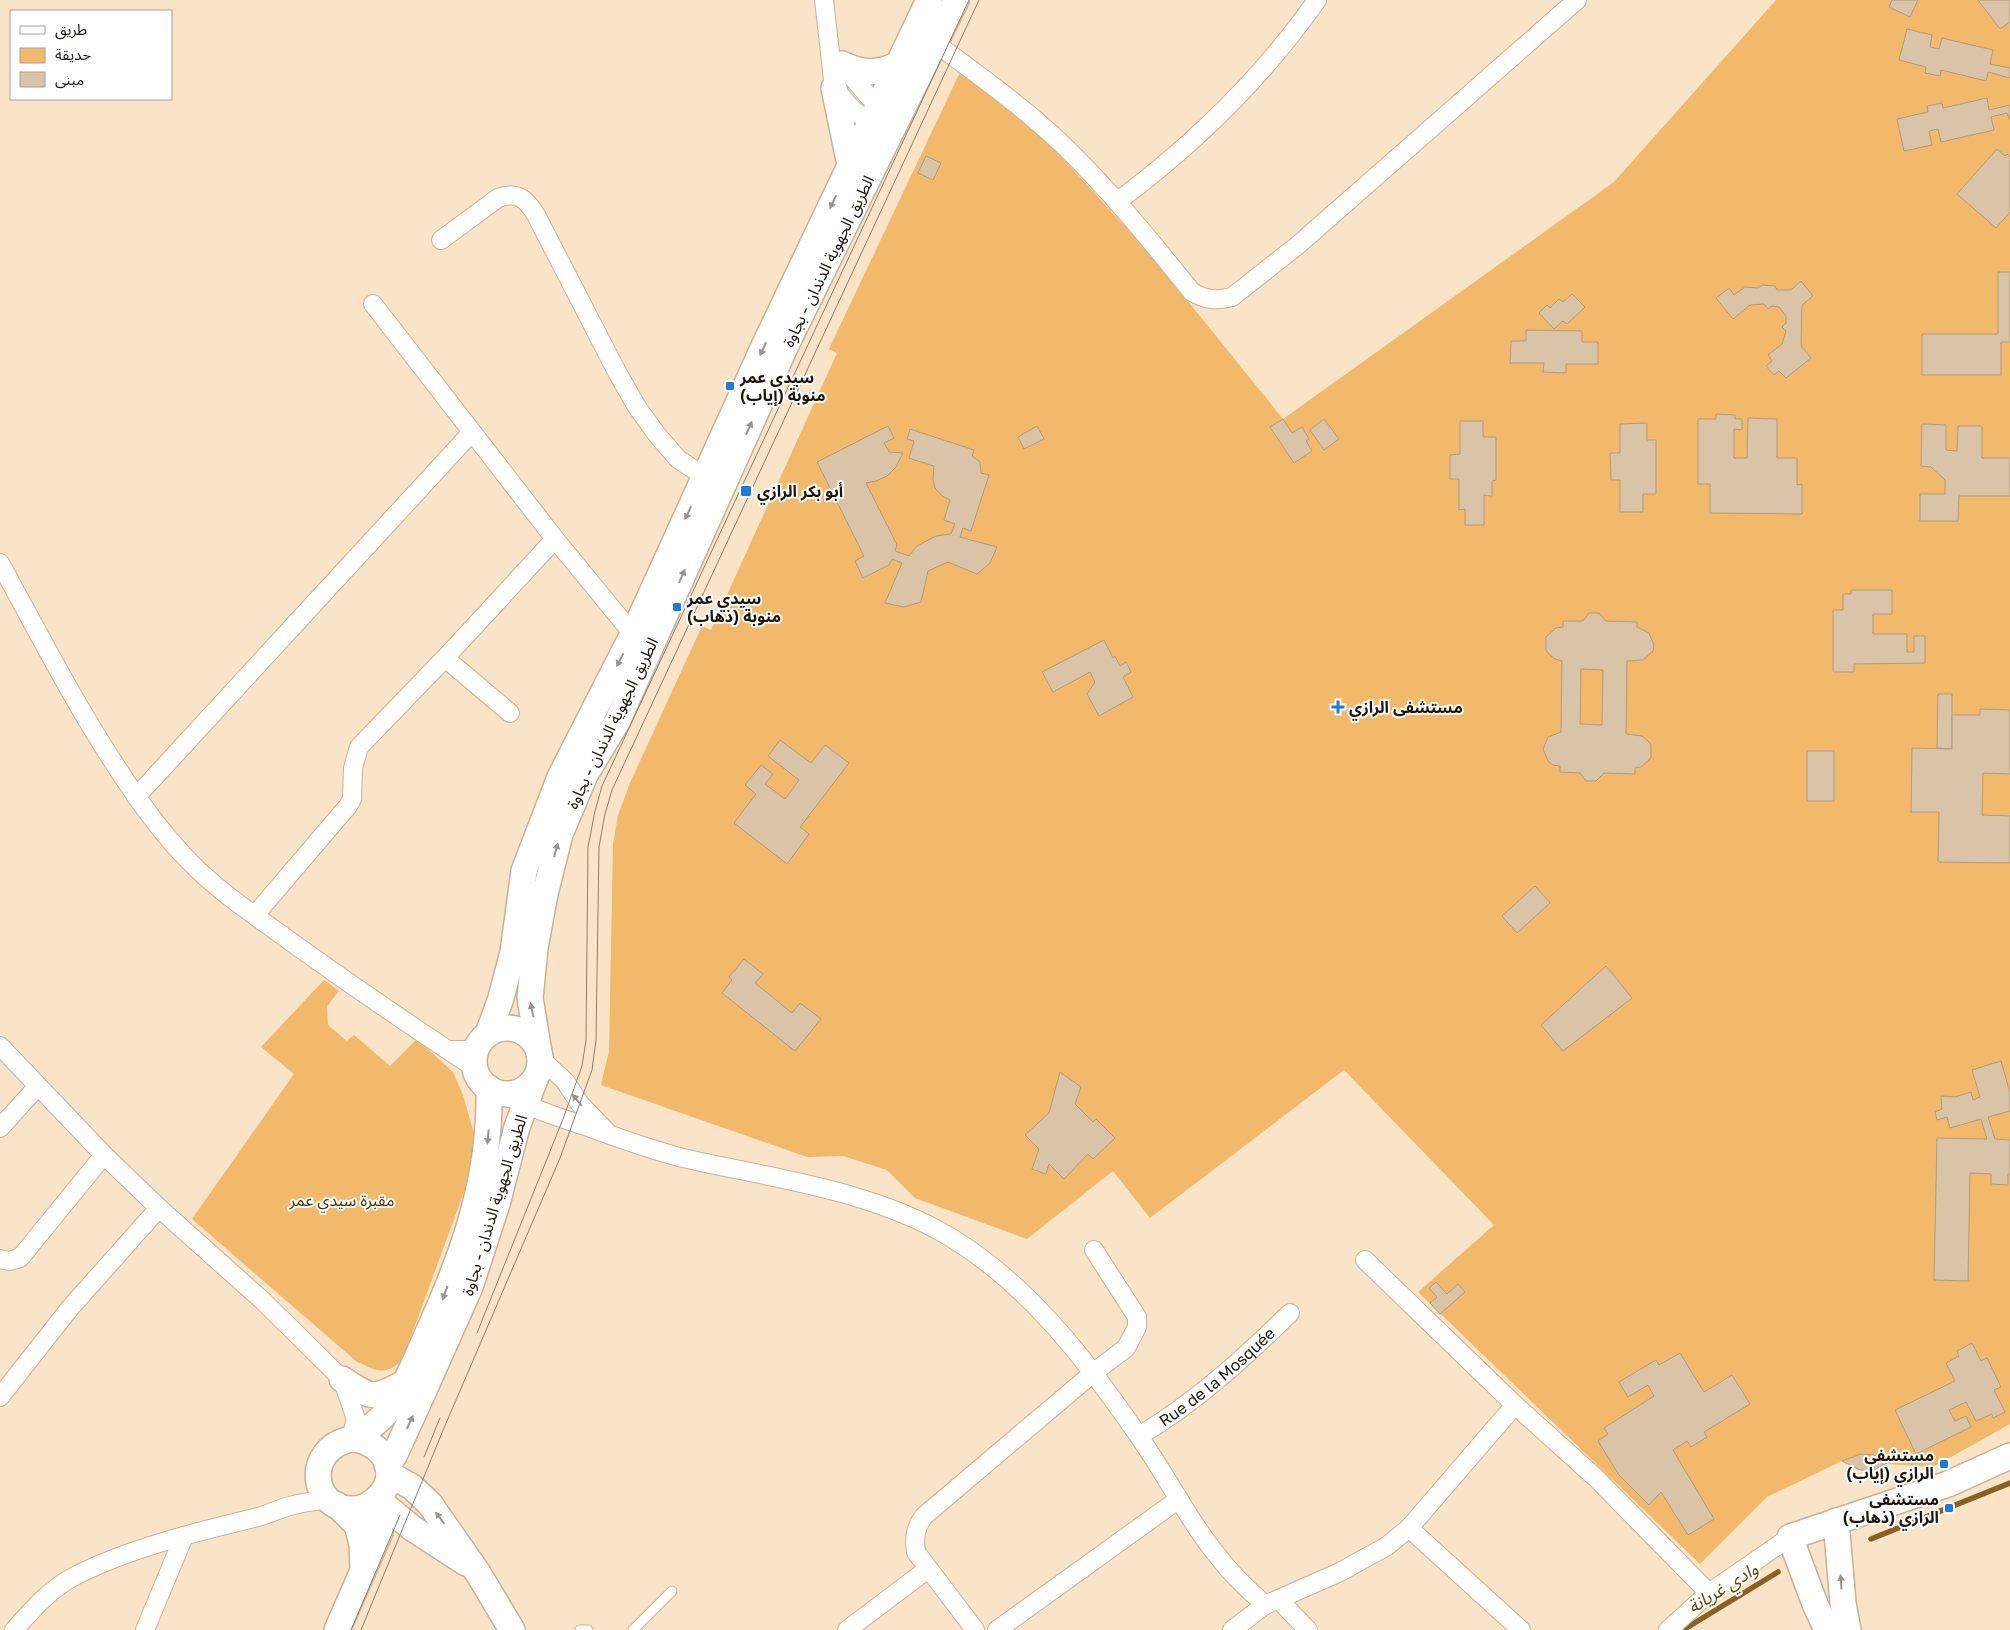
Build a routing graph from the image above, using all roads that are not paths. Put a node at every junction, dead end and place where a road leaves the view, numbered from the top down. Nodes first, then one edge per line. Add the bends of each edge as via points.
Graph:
1 (824, 0) edge
2 (929, 0) edge
3 (956, 0) edge
4 (1317, 0) edge
5 (1577, 0) edge
6 (828, 40) junction
7 (935, 43) junction
8 (842, 64) junction
9 (897, 66) junction
10 (834, 88) junction
11 (885, 120) junction
12 (850, 165) junction
13 (1118, 201) junction
14 (441, 240) dead end
15 (374, 304) dead end
16 (472, 432) junction
17 (704, 477) junction
18 (555, 539) junction
19 (0, 563) edge
20 (642, 639) junction
21 (445, 658) junction
22 (510, 713) dead end
23 (136, 797) junction
24 (255, 915) junction
25 (484, 1038) junction
26 (0, 1046) edge
27 (448, 1050) junction
28 (537, 1069) junction
29 (488, 1083) junction
30 (38, 1086) junction
31 (526, 1106) junction
32 (0, 1128) edge
33 (610, 1135) junction
34 (104, 1155) junction
35 (159, 1208) junction
36 (1094, 1250) dead end
37 (0, 1259) edge
38 (1365, 1260) dead end
39 (1290, 1313) dead end
40 (1093, 1373) junction
41 (342, 1379) junction
42 (406, 1382) junction
43 (0, 1397) edge
44 (1515, 1405) junction
45 (1139, 1436) junction
46 (353, 1439) junction
47 (2010, 1456) edge
48 (388, 1470) junction
49 (318, 1474) junction
50 (1179, 1499) junction
51 (333, 1502) junction
52 (373, 1502) junction
53 (293, 1505) junction
54 (1836, 1521) junction
55 (412, 1528) junction
56 (1409, 1528) junction
57 (380, 1532) junction
58 (184, 1536) junction
59 (1790, 1537) junction
60 (928, 1569) junction
61 (478, 1573) junction
62 (362, 1576) junction
63 (672, 1591) dead end
64 (1709, 1593) junction
65 (1272, 1602) junction
66 (14, 1630) edge
67 (145, 1630) edge
68 (336, 1630) edge
69 (512, 1630) edge
70 (580, 1630) edge
71 (588, 1630) edge
72 (633, 1630) edge
73 (847, 1630) edge
74 (975, 1630) edge
75 (996, 1630) edge
76 (1232, 1630) edge
77 (1308, 1630) edge
78 (1520, 1630) edge
79 (1668, 1630) edge
80 (1827, 1630) edge
81 (1848, 1630) edge

1 - 6 street
2 - 9 main road, الطريق الجهوية الدندان - بجاوة
3 - 7 main road, الطريق الجهوية الدندان - بجاوة
4 - 13 street via 1246,87 1150,178
5 - 13 street via 1298,245 1232,297 1211,300 1192,292
6 - 8 street
6 - 10 street
7 - 11 main road, الطريق الجهوية الدندان - بجاوة
7 - 13 street via 1026,112
8 - 9 main road via 864,72 884,71
8 - 11 street
9 - 11 main road, الطريق الجهوية الدندان - بجاوة
10 - 11 street via 852,110
10 - 12 main road
11 - 12 main road, الطريق الجهوية الدندان - بجاوة
20 -> 11 main road, الطريق الجهوية الدندان - بجاوة via 786,345
12 -> 17 main road, الطريق الجهوية الدندان - بجاوة
14 - 17 street via 498,198 515,195 524,199 536,215 637,407 678,459
15 - 16 street
16 - 18 street
16 - 23 street
17 -> 20 main road, الطريق الجهوية الدندان - بجاوة
18 - 20 street
18 - 21 street
19 - 23 street via 86,718
20 -> 25 main road, الطريق الجهوية الدندان - بجاوة via 560,778 524,871 512,952 501,998
28 -> 20 main road, الطريق الجهوية الدندان - بجاوة via 530,998 545,894 560,834 586,775 617,722
21 - 22 street
21 - 24 street via 359,747 353,768 352,799 348,806
23 - 24 street via 190,862
24 - 27 street via 342,979
25 - 27 street via 469,1050
25 - 28 main road via 506,1028 525,1033 538,1048
25 - 29 main road, الطريق الجهوية الدندان - بجاوة via 474,1059
26 - 30 street
27 - 29 street
28 - 29 main road via 527,1087 517,1092
28 - 31 main road, الطريق الجهوية الدندان - بجاوة
33 -> 28 street via 580,1104 565,1081
29 - 31 street
29 -> 42 main road, الطريق الجهوية الدندان - بجاوة via 490,1116 478,1200 442,1303
30 - 32 street
30 - 34 street
31 - 33 street
48 -> 31 main road, الطريق الجهوية الدندان - بجاوة via 470,1287
33 - 40 street via 679,1157 835,1192 917,1219 951,1238 1008,1280 1040,1310
34 - 35 street
34 - 37 street via 20,1258
35 - 41 street via 263,1301
35 - 43 street via 70,1308
36 - 40 street via 1137,1316 1137,1327 1126,1348
38 - 44 street
39 - 45 street, Rue de la Mosquée via 1190,1404
40 - 45 street
40 - 60 street via 924,1516 914,1541 916,1552
41 - 42 main road via 370,1395 383,1395
41 - 46 street via 356,1419
42 - 46 main road, الطريق الجهوية الدندان - بجاوة via 394,1404
44 - 56 street
44 - 64 street via 1596,1478
45 - 50 street
46 - 48 main road via 372,1445 379,1451
46 - 49 main road via 340,1441 328,1450 319,1463
47 - 54 main road via 1948,1484
48 - 52 main road via 382,1492
61 -> 48 main road via 430,1504
49 - 51 main road via 319,1483
49 - 53 street
50 - 65 street via 1220,1560 1237,1579
50 - 75 street
51 - 52 main road via 353,1509
51 - 53 street
51 - 62 main road via 358,1529 363,1558
52 - 55 main road
52 - 57 main road
53 - 58 street
54 - 59 main road
81 -> 54 main road
55 - 57 main road
55 - 61 main road
56 - 65 street via 1366,1559
56 - 78 street
57 - 62 main road
58 - 66 street via 73,1577 41,1601
58 - 67 street
59 - 64 street
59 - 80 main road
60 - 73 street
60 - 74 street
61 - 69 main road
62 - 68 main road
63 - 72 lane
64 - 79 street
65 - 76 street
65 - 77 street
70 - 71 lane

